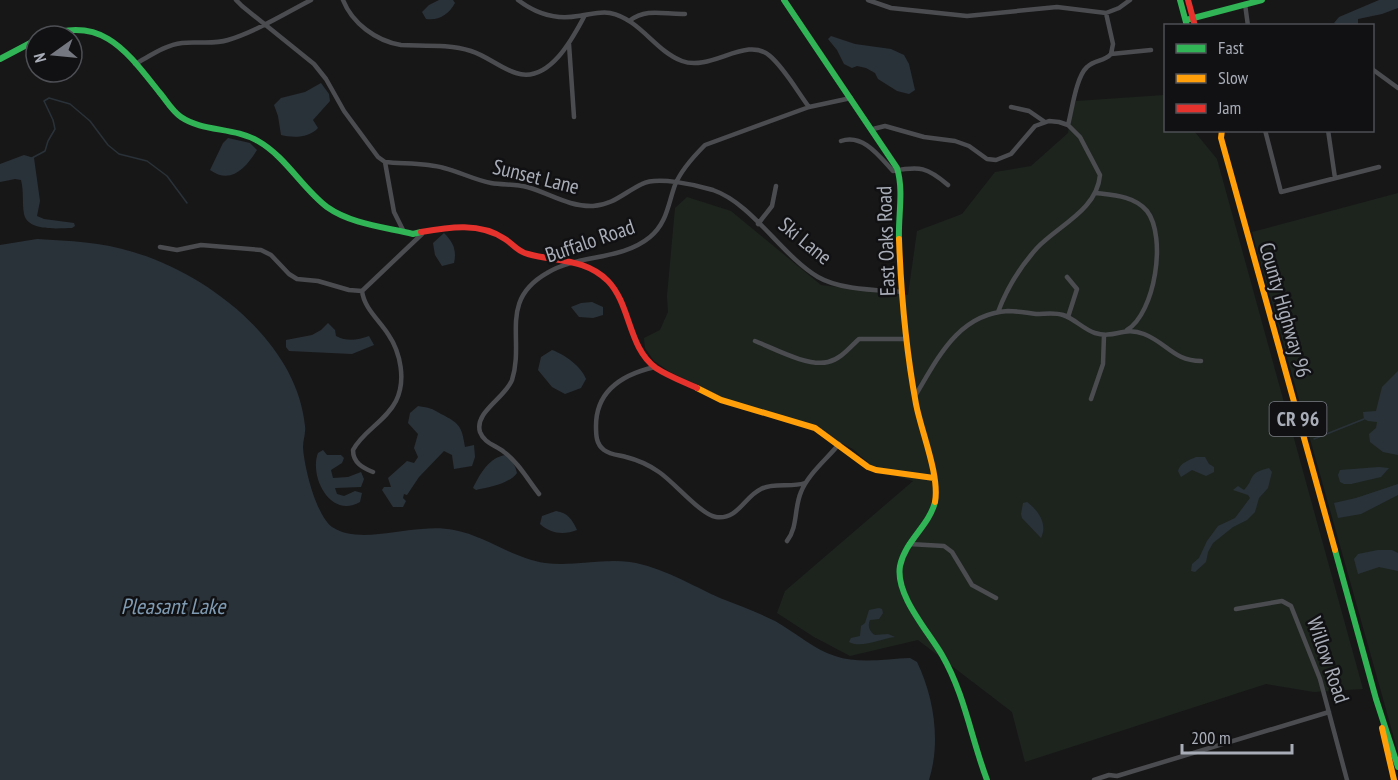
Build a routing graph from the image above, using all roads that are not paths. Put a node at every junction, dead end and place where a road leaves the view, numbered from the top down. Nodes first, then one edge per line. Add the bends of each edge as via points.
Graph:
1 (236, 0) edge
2 (311, 0) edge
3 (343, 0) edge
4 (518, 0) edge
5 (784, 0) edge
6 (868, 0) edge
7 (1130, 0) edge
8 (1180, 0) edge
9 (1188, 0) edge
10 (1262, 0) edge
11 (1245, 4) junction
12 (1106, 13) junction
13 (686, 14) dead end
14 (585, 15) junction
15 (629, 21) junction
16 (1189, 21) edge
17 (264, 24) junction
18 (1248, 24) edge
19 (84, 31) edge
20 (569, 44) junction
21 (24, 46) edge
22 (1151, 50) dead end
23 (1111, 54) junction
24 (0, 59) edge
25 (135, 64) junction
26 (1374, 70) edge
27 (1398, 88) edge
28 (851, 98) junction
29 (809, 107) junction
30 (1011, 107) dead end
31 (574, 117) dead end
32 (1045, 122) junction
33 (1068, 125) junction
34 (873, 129) junction
35 (1216, 132) edge
36 (1222, 132) edge
37 (1266, 132) edge
38 (1328, 132) edge
39 (1221, 138) junction
40 (841, 141) dead end
41 (385, 162) junction
42 (1379, 167) dead end
43 (899, 170) junction
44 (1335, 178) junction
45 (676, 183) junction
46 (948, 185) dead end
47 (776, 186) dead end
48 (1096, 193) junction
49 (758, 224) junction
50 (404, 232) junction
51 (422, 234) junction
52 (160, 247) dead end
53 (577, 262) junction
54 (1067, 277) dead end
55 (362, 291) junction
56 (902, 292) junction
57 (998, 312) junction
58 (1068, 316) junction
59 (1127, 330) junction
60 (1104, 335) junction
61 (907, 339) junction
62 (755, 341) dead end
63 (1201, 361) dead end
64 (655, 368) junction
65 (915, 396) junction
66 (1091, 399) dead end
67 (839, 444) junction
68 (373, 472) dead end
69 (934, 478) junction
70 (805, 483) junction
71 (539, 494) dead end
72 (787, 541) dead end
73 (909, 544) junction
74 (996, 598) dead end
75 (1236, 609) dead end
76 (1376, 699) junction
77 (1329, 712) junction
78 (1398, 767) edge
79 (1116, 779) edge
80 (987, 780) edge
81 (1094, 780) edge
82 (1347, 780) edge
83 (1394, 780) edge

1 - 17 street
2 - 17 street
3 - 20 street via 358,23 390,43 468,50 518,74 539,72
4 - 14 street via 552,16
5 - 28 street, East Oaks Road
6 - 12 street via 891,8 960,16 1057,7
7 - 12 street
8 - 16 street
9 - 16 street
10 - 11 street
11 - 16 street
11 - 18 street
12 - 23 street via 1113,44
13 - 15 street via 653,11
14 - 15 street via 610,13
14 - 20 street
15 - 29 street via 685,62 704,63 746,49 766,52
17 - 25 street via 222,42 178,43
17 - 41 street via 314,64 344,111
19 - 25 street via 114,42
20 - 31 street
21 - 24 street
22 - 23 street
23 - 33 street via 1083,70
25 - 50 street via 184,119 258,141 334,211 358,222
26 - 27 street
28 - 29 street, Buffalo Road
28 - 34 street, East Oaks Road
29 - 45 street, Buffalo Road via 705,145
30 - 32 street via 1029,111
32 - 33 street
32 - 34 street via 1030,130 1008,156 996,160 955,141 885,126
33 - 48 street via 1080,137 1098,170
34 - 43 street, East Oaks Road
35 - 39 street, County Highway 96 / CR 96
36 - 39 street, County Highway 96 / CR 96
37 - 44 street via 1281,192
38 - 44 street
39 - 76 street, County Highway 96 / CR 96
40 - 43 street via 865,144 892,171
41 - 45 street, Sunset Lane via 443,168 588,206 610,202 651,180
41 - 50 street via 394,212
42 - 44 street
43 - 46 street via 924,168
43 - 56 street, East Oaks Road
45 - 49 street, Ski Lane via 722,194
45 - 53 street, Buffalo Road via 666,217 648,239
47 - 49 street, Ski Lane via 772,206
48 - 57 street via 1089,204 1030,256
48 - 59 street via 1136,201 1146,209 1155,231 1149,300 1140,318
49 - 56 street, Ski Lane via 818,277 851,288
50 - 51 street
51 - 53 street via 473,227 498,234 526,254
51 - 55 street
52 - 55 street via 177,250 201,244 261,250 297,279
53 - 64 street via 612,285 637,344
53 - 71 street, Buffalo Road via 547,272 523,295 516,316 512,380 479,423 483,439 510,457
54 - 58 street via 1077,289
55 - 68 street via 366,305 391,340 401,373 395,403 353,450 357,463
56 - 61 street, East Oaks Road
57 - 58 street
57 - 65 street via 975,320 954,336
58 - 60 street via 1086,329
59 - 60 street
59 - 63 street via 1150,337 1180,358
60 - 66 street via 1103,363
61 - 62 street via 859,339 840,357 828,362 808,362
61 - 65 street, East Oaks Road
64 - 67 street via 721,400 815,428
64 - 70 street via 618,381 604,396 596,422 596,439 603,449 655,470 701,510 714,516 733,514 765,487
65 - 69 street, East Oaks Road
67 - 69 street via 876,470
67 - 70 street
69 - 73 street, East Oaks Road via 933,512
70 - 72 street via 794,529
73 - 74 street via 944,546 972,585
73 - 80 street via 900,562 902,588 954,678
75 - 77 street, Willow Road via 1281,601 1291,606
76 - 78 street, County Highway 96 / CR 96
76 - 83 street, County Highway 96 / CR 96
77 - 79 street
77 - 82 street, Willow Road
79 - 81 street via 1109,775

